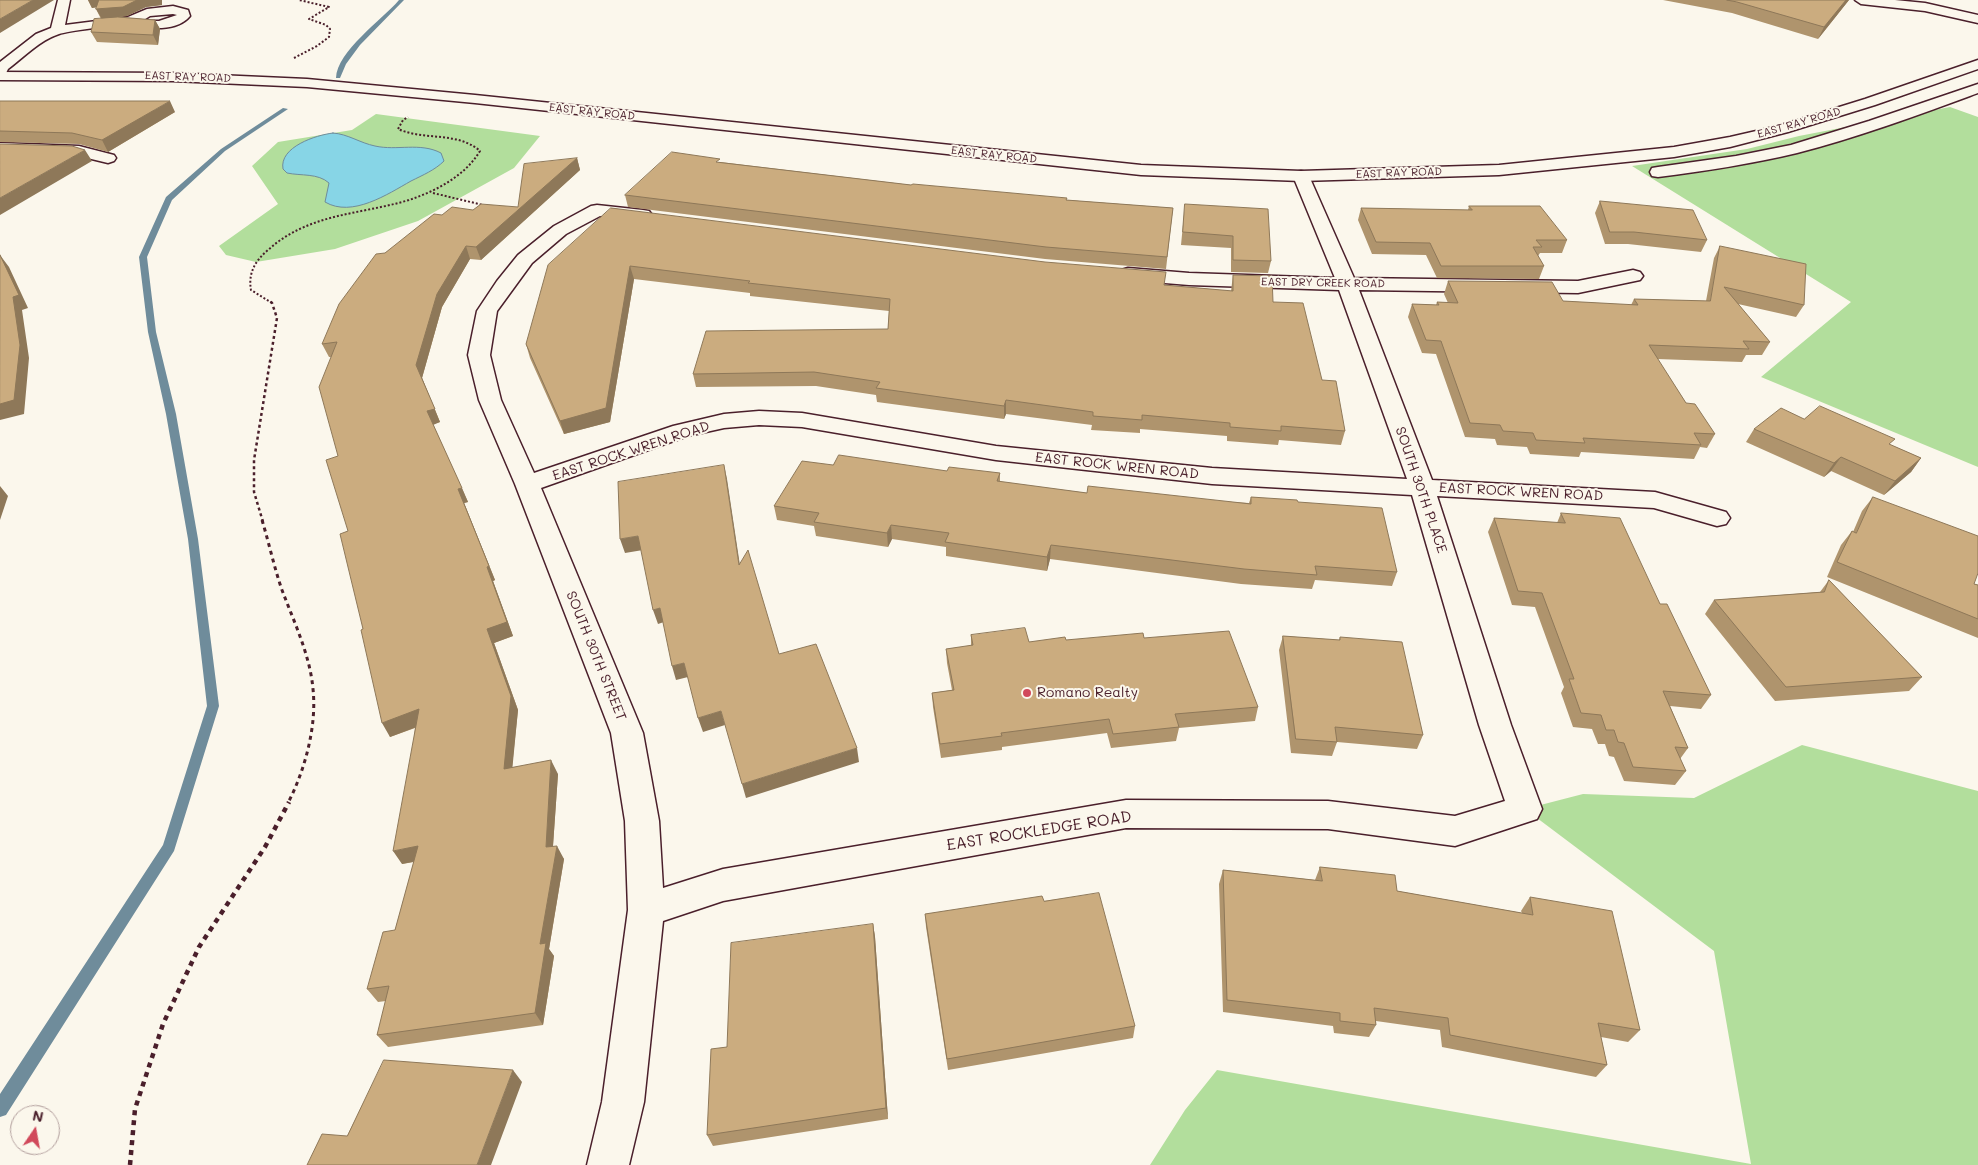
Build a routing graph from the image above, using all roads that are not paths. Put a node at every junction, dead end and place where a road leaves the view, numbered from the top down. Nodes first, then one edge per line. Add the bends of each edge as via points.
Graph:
1 (64, 0) edge
2 (1861, 0) edge
3 (1882, 4) junction
4 (132, 21) edge
5 (1977, 23) edge
6 (57, 30) junction
7 (51, 47) dead end
8 (32, 62) dead end
9 (1978, 64) edge
10 (0, 75) edge
11 (0, 88) edge
12 (1978, 88) edge
13 (680, 137) dead end
14 (0, 148) edge
15 (108, 158) dead end
16 (1643, 174) dead end
17 (1092, 181) dead end
18 (1196, 188) dead end
19 (1306, 188) junction
20 (665, 218) edge
21 (1112, 273) edge
22 (1632, 276) dead end
23 (1347, 284) junction
24 (528, 484) junction
25 (1422, 487) junction
26 (1717, 518) dead end
27 (1525, 809) joint
28 (646, 910) junction
29 (608, 1165) edge

1 - 6 street
2 - 3 street
3 - 5 street via 1925,7
3 - 5 street via 1956,25
4 - 6 street
6 - 7 street via 64,36
6 - 10 street via 41,37 2,67
8 - 10 street
9 - 19 street, EAST RAY ROAD via 1870,102 1730,142 1674,152
10 - 19 street, EAST RAY ROAD via 173,77 342,85
11 - 13 street, EAST RAY ROAD via 70,87 288,95
12 - 16 street, EAST RAY ROAD via 1811,144 1701,167
14 - 15 street via 79,151
17 - 18 street
19 - 23 street, SOUTH 30TH PLACE
20 - 24 street, SOUTH 30TH STREET via 597,210 560,230 525,259 487,312 480,355 490,400
21 - 23 street, EAST DRY CREEK ROAD
22 - 23 street, EAST DRY CREEK ROAD via 1578,287
23 - 25 street, SOUTH 30TH PLACE
24 - 25 street, EAST ROCK WREN ROAD via 681,431 724,421 759,418 802,420 996,453 1212,476
24 - 28 street, SOUTH 30TH STREET via 627,733 642,821
25 - 26 street, EAST ROCK WREN ROAD via 1655,500
25 - 27 street, SOUTH 30TH PLACE via 1495,725
27 - 28 street, EAST ROCKLEDGE ROAD via 1455,831 1328,814 1126,814 723,885
28 - 29 street, SOUTH 30TH STREET via 623,1102

